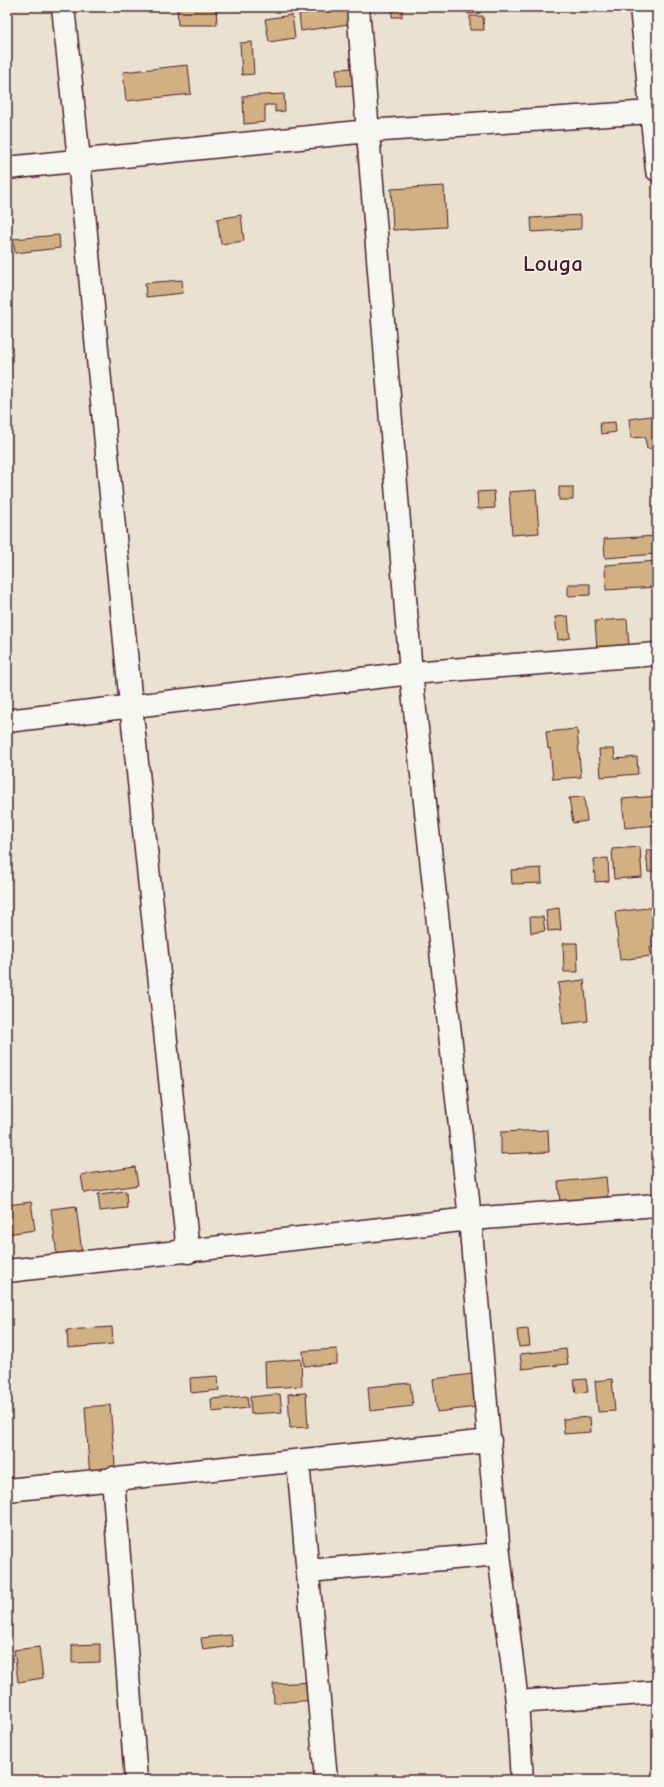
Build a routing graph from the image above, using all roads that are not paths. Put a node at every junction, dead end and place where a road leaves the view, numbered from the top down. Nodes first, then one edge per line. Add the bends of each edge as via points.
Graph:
1 (63, 7) edge
2 (358, 7) edge
3 (641, 7) edge
4 (651, 112) junction
5 (368, 131) junction
6 (80, 160) junction
7 (7, 168) edge
8 (657, 170) edge
9 (657, 654) edge
10 (412, 673) junction
11 (131, 705) junction
12 (7, 721) edge
13 (657, 1205) edge
14 (470, 1219) junction
15 (188, 1252) junction
16 (7, 1271) edge
17 (490, 1441) junction
18 (298, 1461) junction
19 (113, 1478) junction
20 (7, 1490) edge
21 (499, 1554) junction
22 (308, 1572) junction
23 (657, 1692) edge
24 (517, 1702) junction
25 (136, 1780) edge
26 (326, 1780) edge
27 (522, 1780) edge

1 - 6 street
2 - 5 street
3 - 4 street
4 - 5 street
4 - 8 street
5 - 6 street
5 - 10 street
6 - 7 street
6 - 11 street
9 - 10 street
10 - 11 street
10 - 14 street
11 - 12 street
11 - 15 street
13 - 14 street
14 - 15 street
14 - 17 street
15 - 16 street
17 - 18 street
17 - 21 street
18 - 19 street
18 - 22 street
19 - 20 street
19 - 25 street
21 - 22 street
21 - 24 street
22 - 26 street
23 - 24 street
24 - 27 street

